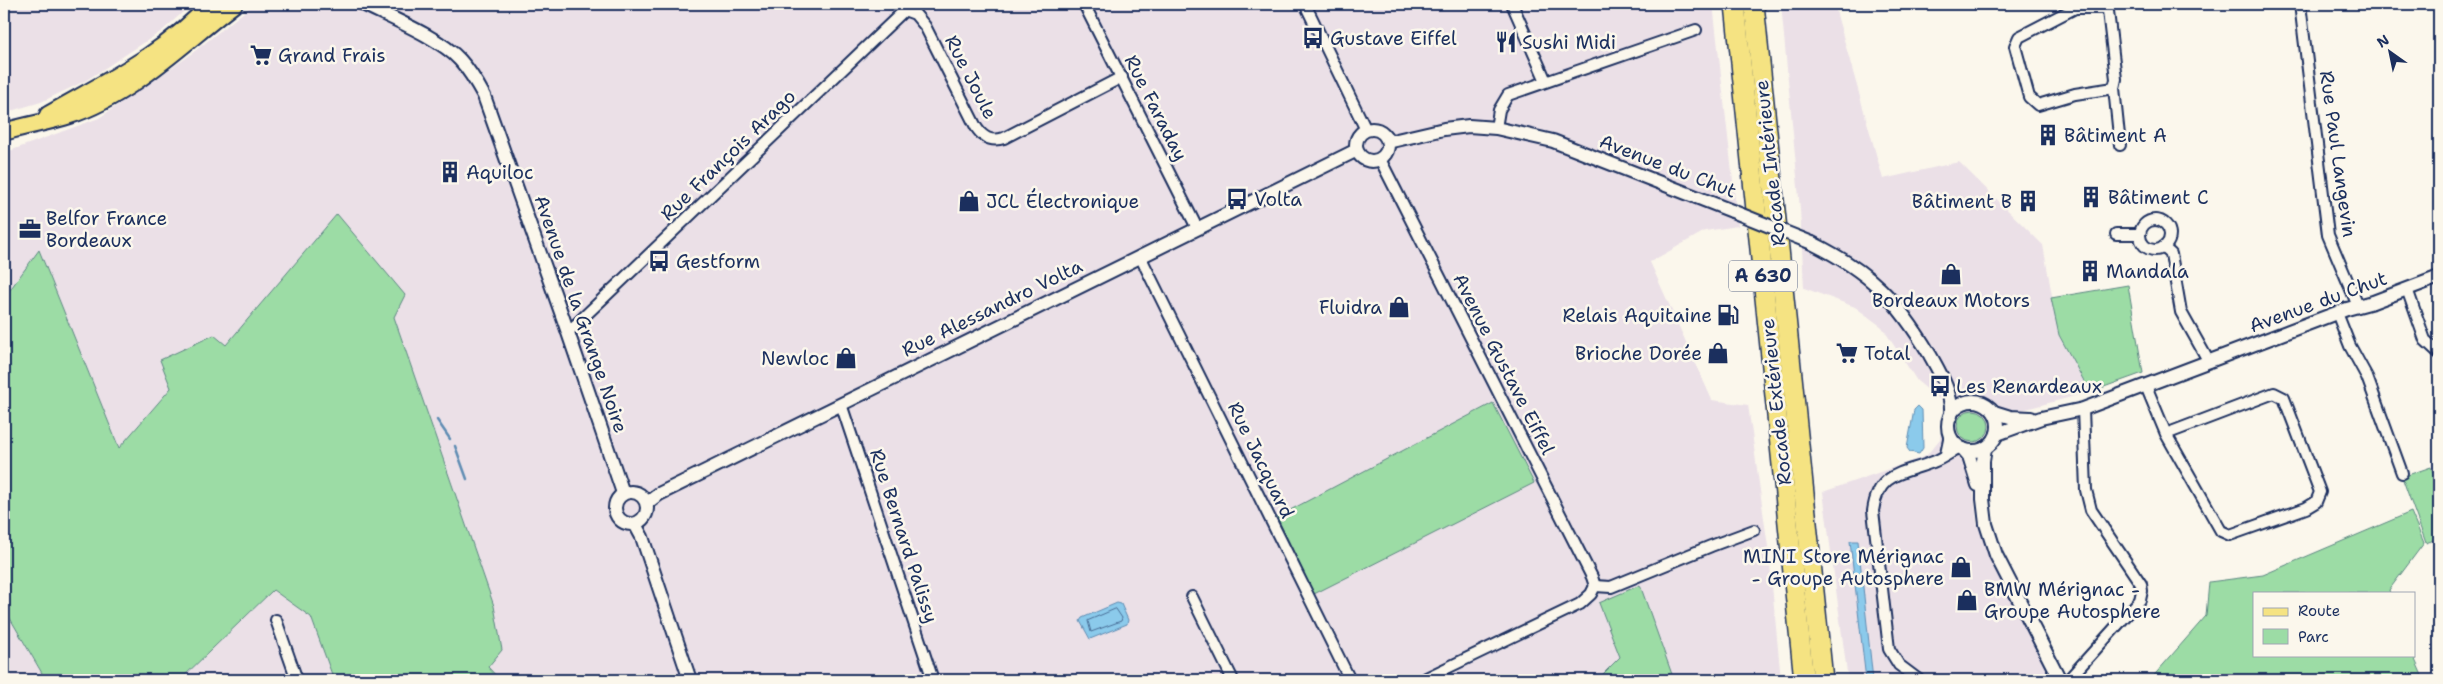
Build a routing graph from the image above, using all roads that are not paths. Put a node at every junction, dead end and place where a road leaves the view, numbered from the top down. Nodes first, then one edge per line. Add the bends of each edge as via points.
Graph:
1 (210, 4) edge
2 (234, 4) edge
3 (363, 4) edge
4 (1084, 4) edge
5 (1305, 4) edge
6 (1512, 4) edge
7 (1735, 4) edge
8 (1754, 4) edge
9 (2300, 4) edge
10 (2074, 6) edge
11 (908, 7) edge
12 (1696, 30) dead end
13 (1122, 77) junction
14 (1546, 81) junction
15 (2114, 88) junction
16 (33, 123) junction
17 (1496, 128) junction
18 (1366, 130) junction
19 (4, 132) edge
20 (1388, 142) junction
21 (2120, 145) dead end
22 (1357, 150) junction
23 (1380, 159) junction
24 (1197, 228) junction
25 (2116, 234) dead end
26 (2140, 234) junction
27 (2163, 246) junction
28 (1140, 256) junction
29 (2439, 277) edge
30 (2407, 289) junction
31 (2358, 306) junction
32 (2337, 313) junction
33 (568, 332) junction
34 (2439, 353) edge
35 (2209, 362) junction
36 (1938, 369) junction
37 (2146, 386) junction
38 (1975, 401) junction
39 (841, 404) junction
40 (2083, 409) junction
41 (1994, 412) junction
42 (1951, 416) junction
43 (2041, 418) junction
44 (1997, 434) junction
45 (2166, 434) junction
46 (1950, 435) junction
47 (1962, 448) junction
48 (1985, 448) junction
49 (1946, 454) junction
50 (2402, 473) dead end
51 (623, 493) junction
52 (1983, 500) junction
53 (647, 503) junction
54 (635, 524) junction
55 (1754, 530) dead end
56 (1595, 586) junction
57 (1192, 596) dead end
58 (276, 620) dead end
59 (298, 680) edge
60 (690, 680) edge
61 (933, 680) edge
62 (1233, 680) edge
63 (1350, 680) edge
64 (1422, 680) edge
65 (1804, 680) edge
66 (1823, 680) edge
67 (1919, 680) edge
68 (2060, 680) edge
69 (2068, 680) edge

1 - 16 main road via 174,37 133,67
2 - 16 main road via 172,54 103,100 71,115
3 - 33 street, Avenue de la Grange Noire via 442,45 473,75 484,96
4 - 13 street, Rue Faraday
5 - 18 street
6 - 14 street
7 - 65 highway, Rocade Extérieure / A 630
8 - 66 highway, Rocade Intérieure / A 630
9 - 31 street, Rue Paul Langevin via 2328,235
10 - 15 street via 2106,8 2116,79
10 - 15 street via 2016,41 2030,97 2038,105 2075,94
11 - 13 street, Rue Joule via 925,26 976,127 981,135 991,140 1004,138
11 - 33 street, Rue François Arago
12 - 14 street
13 - 24 street, Rue Faraday
14 - 17 street via 1508,94 1501,105
15 - 21 street
16 - 19 main road
17 - 20 street, Avenue du Chut via 1444,128
17 - 36 street, Avenue du Chut, bridge via 1553,141 1732,210 1812,243 1849,263 1893,300
18 - 20 street via 1377,130
18 - 22 street via 1356,140
20 - 23 street
22 - 23 street via 1366,160
22 - 24 street, Rue Alessandro Volta
23 - 56 street, Avenue Gustave Eiffel
24 - 28 street, Rue Alessandro Volta
25 - 26 street
26 - 27 street via 2150,249
26 - 27 street via 2148,222 2162,222 2170,234
27 - 35 street via 2171,254 2181,312
28 - 39 street, Rue Alessandro Volta
28 - 63 street, Rue Jacquard
29 - 30 street, Avenue du Chut
30 - 31 street, Avenue du Chut
30 - 34 street via 2425,340
31 - 32 street, Avenue du Chut
32 - 35 street, Avenue du Chut
32 - 50 street via 2367,377
33 - 51 street, Avenue de la Grange Noire
35 - 37 street, Avenue du Chut
36 - 38 street, Avenue du Chut via 1964,397
36 - 42 street, Avenue du Chut via 1952,406
37 - 40 street, Avenue du Chut
37 - 45 street
38 - 41 street via 1989,406
38 - 42 street via 1961,404
39 - 53 street, Rue Alessandro Volta via 659,494
39 - 61 street, Rue Bernard Palissy
40 - 43 street, Avenue du Chut
40 - 69 street via 2086,490 2091,510 2141,584 2142,591 2140,600
41 - 43 street, Avenue du Chut via 2010,417
41 - 44 street
42 - 46 street
43 - 44 street, Avenue du Chut
44 - 48 street
45 - 45 street via 2221,531 2230,535 2316,502 2320,492 2284,398 2274,393
46 - 47 street
46 - 49 street
47 - 48 street
47 - 49 street
47 - 52 street via 1969,456
48 - 52 street
49 - 67 street via 1939,460 1888,479 1877,493 1873,511 1889,649 1899,665
51 - 53 street via 637,492
51 - 54 street via 615,506 617,516 625,523
52 - 68 street via 1986,524 1996,555
53 - 54 street via 646,513
54 - 60 street
55 - 56 street via 1611,587
56 - 64 street via 1580,604
57 - 62 street
58 - 59 street

